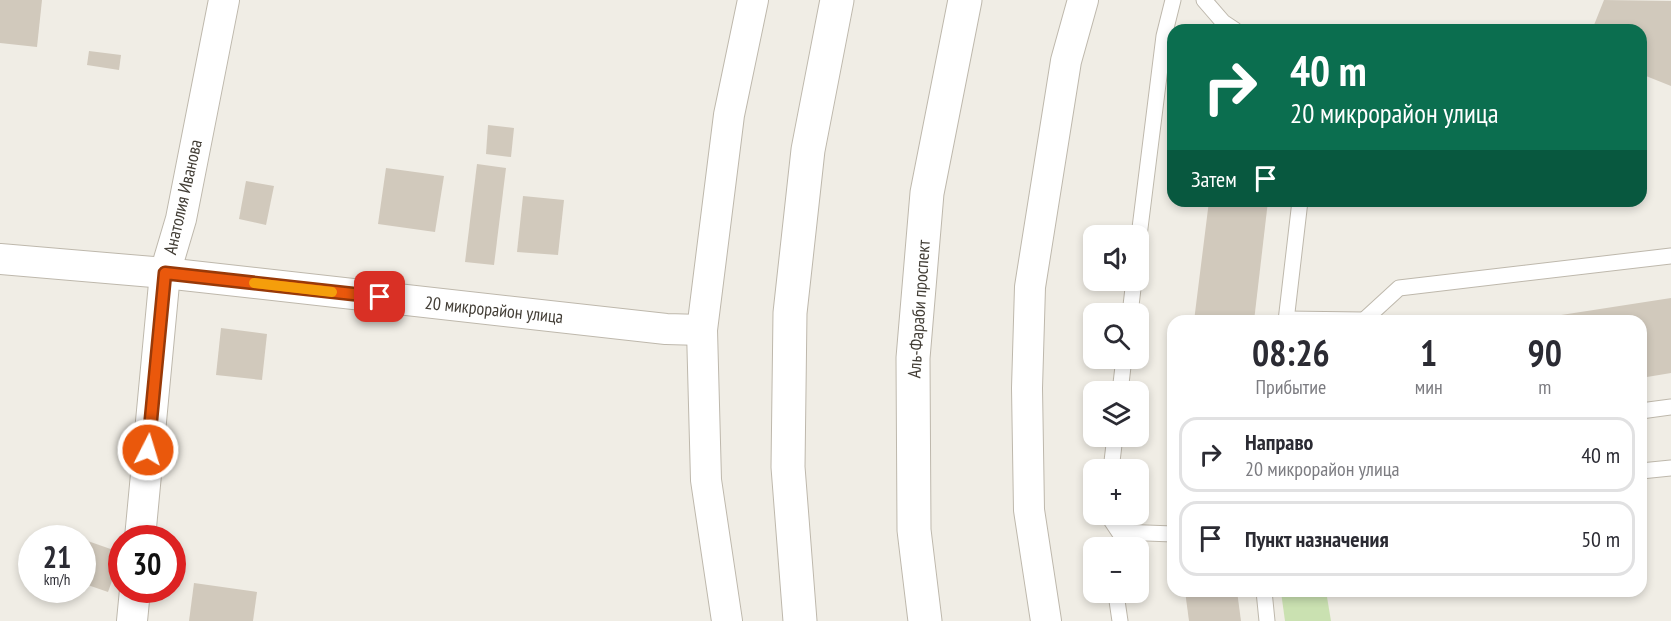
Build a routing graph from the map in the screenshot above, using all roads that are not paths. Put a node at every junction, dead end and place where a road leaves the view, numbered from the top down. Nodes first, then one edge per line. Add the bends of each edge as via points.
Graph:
1 (224, 0) edge
2 (753, 0) edge
3 (837, 0) edge
4 (965, 0) edge
5 (1083, 0) edge
6 (1173, 0) edge
7 (1204, 0) edge
8 (1226, 24) edge
9 (1299, 207) edge
10 (1140, 225) edge
11 (1671, 256) edge
12 (0, 259) edge
13 (165, 273) junction
14 (1287, 315) edge
15 (1369, 315) edge
16 (702, 330) junction
17 (1671, 407) edge
18 (1647, 410) edge
19 (1671, 468) edge
20 (1647, 470) edge
21 (141, 525) edge
22 (1114, 525) edge
23 (1167, 534) edge
24 (1265, 597) edge
25 (134, 603) edge
26 (1117, 603) edge
27 (132, 621) edge
28 (727, 621) edge
29 (800, 621) edge
30 (925, 621) edge
31 (1046, 621) edge
32 (1120, 621) edge
33 (1267, 621) edge

1 - 13 street, Анатолия Иванова via 181,219
2 - 16 street via 729,115
3 - 29 street via 808,150 790,313 788,467
4 - 30 street, Аль-Фараби проспект via 927,193 913,358 914,530
5 - 31 street via 1066,61 1030,287 1029,510
6 - 10 lane via 1164,36
7 - 8 lane
9 - 14 lane
11 - 15 lane via 1399,288
12 - 13 street, 20 микрорайон улица
13 - 16 street, 20 микрорайон улица
13 - 21 street, Анатолия Иванова
16 - 28 street via 706,480
17 - 18 lane
19 - 20 lane
22 - 23 lane via 1119,532
24 - 33 lane
25 - 27 street
26 - 32 lane

